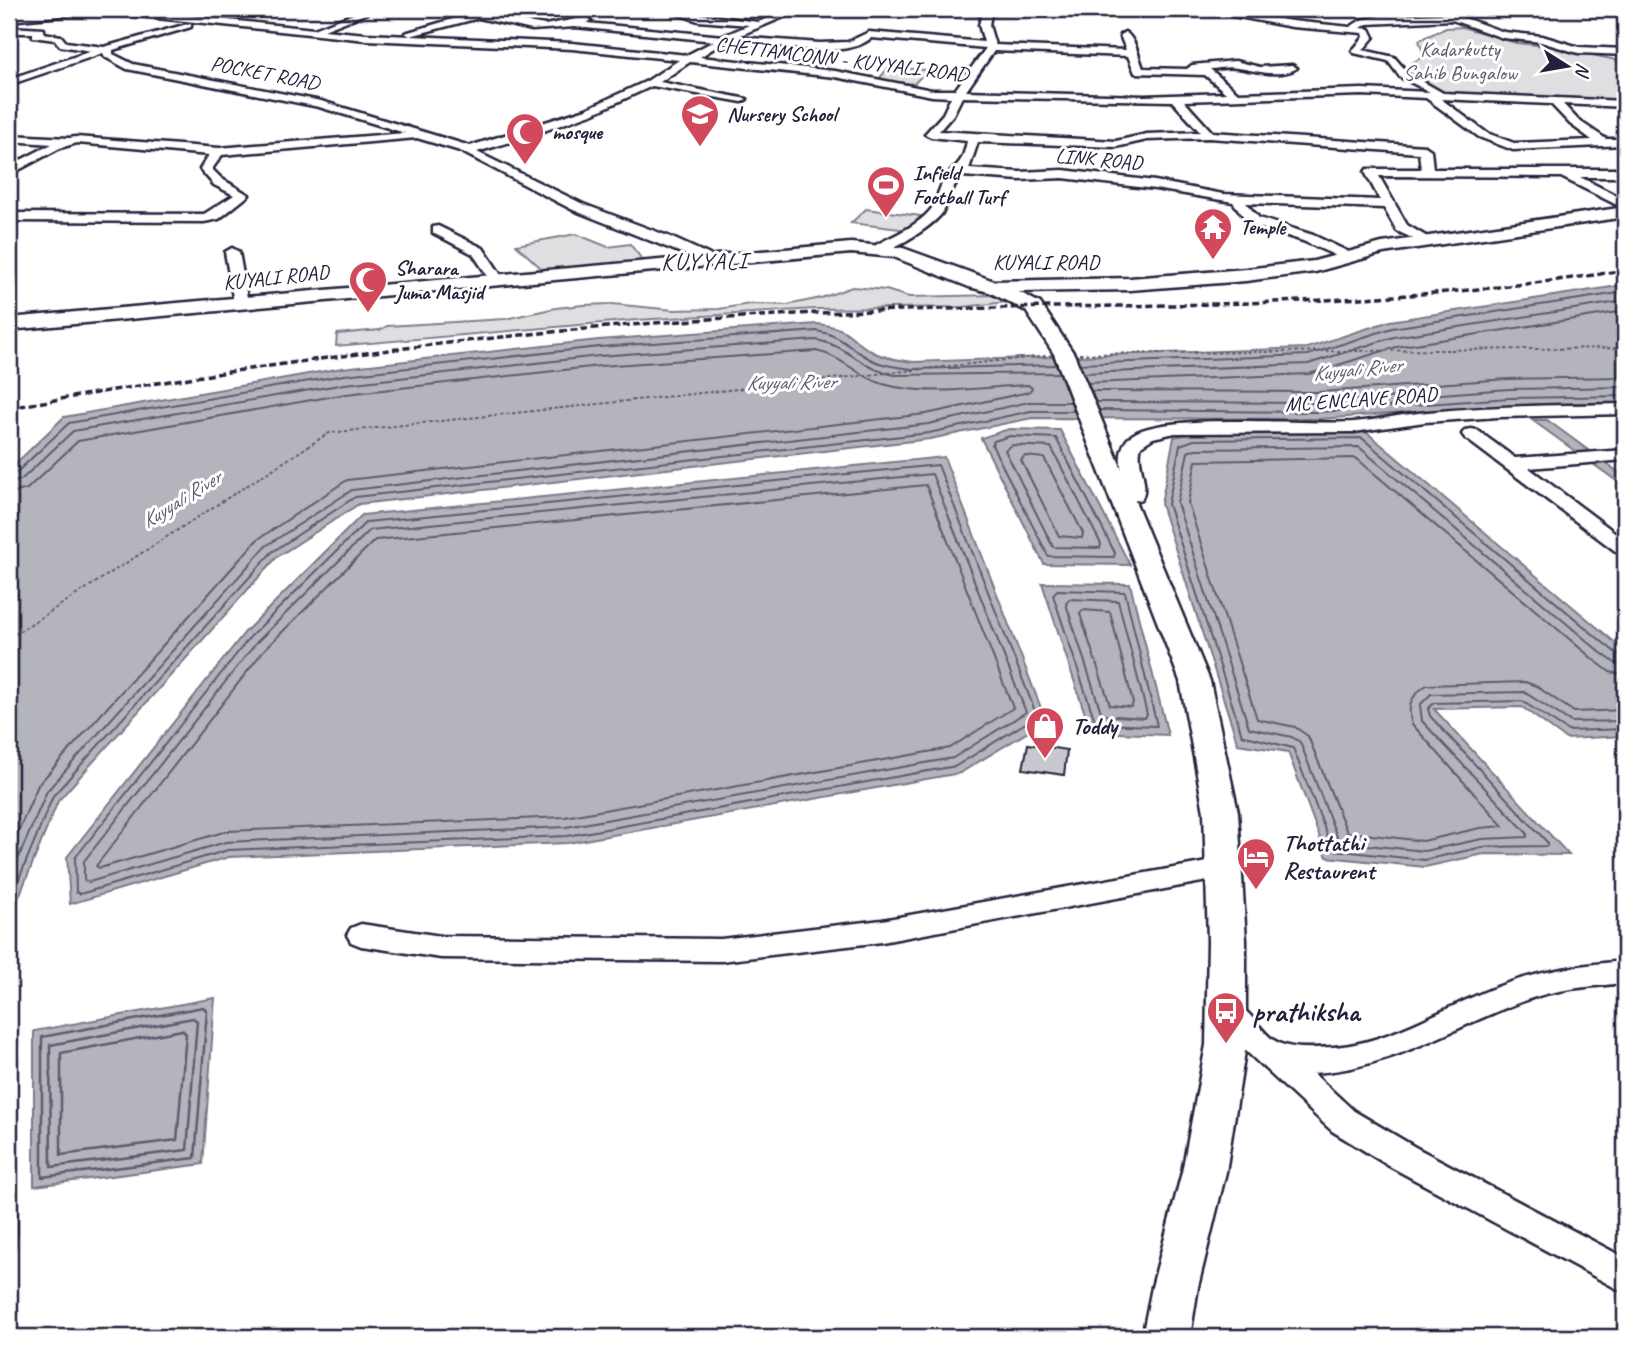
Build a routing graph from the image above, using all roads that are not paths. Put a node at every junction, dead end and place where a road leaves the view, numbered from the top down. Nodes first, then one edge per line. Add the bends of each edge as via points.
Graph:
1 (100, 9) edge
2 (374, 9) edge
3 (513, 9) edge
4 (666, 9) edge
5 (799, 9) edge
6 (920, 9) edge
7 (1027, 9) edge
8 (1200, 9) edge
9 (1424, 9) edge
10 (987, 12) junction
11 (477, 15) junction
12 (597, 16) dead end
13 (1453, 17) junction
14 (9, 18) edge
15 (205, 21) junction
16 (575, 24) junction
17 (760, 24) junction
18 (1353, 29) junction
19 (9, 30) edge
20 (308, 32) junction
21 (1125, 35) dead end
22 (394, 38) junction
23 (726, 38) junction
24 (990, 46) junction
25 (108, 50) junction
26 (1625, 52) edge
27 (1134, 53) junction
28 (686, 60) junction
29 (1292, 68) dead end
30 (1172, 72) junction
31 (9, 82) edge
32 (651, 83) junction
33 (958, 94) junction
34 (1434, 95) junction
35 (1235, 96) junction
36 (1175, 98) junction
37 (742, 99) dead end
38 (1554, 101) junction
39 (1625, 104) edge
40 (417, 135) junction
41 (1209, 135) junction
42 (9, 138) edge
43 (973, 138) junction
44 (67, 141) junction
45 (1625, 142) edge
46 (1600, 143) junction
47 (467, 149) junction
48 (219, 152) junction
49 (1618, 157) dead end
50 (9, 171) edge
51 (963, 173) junction
52 (1428, 173) junction
53 (1563, 173) junction
54 (1625, 173) edge
55 (1236, 198) junction
56 (1388, 204) junction
57 (1625, 205) edge
58 (1625, 212) edge
59 (9, 216) edge
60 (438, 230) dead end
61 (1427, 241) junction
62 (881, 248) junction
63 (232, 252) dead end
64 (1348, 257) junction
65 (709, 260) junction
66 (496, 278) junction
67 (994, 287) junction
68 (241, 303) junction
69 (9, 324) edge
70 (1625, 410) edge
71 (1471, 434) dead end
72 (1625, 455) edge
73 (1512, 464) junction
74 (1119, 495) junction
75 (1625, 549) edge
76 (1224, 869) junction
77 (361, 934) dead end
78 (1625, 972) edge
79 (1228, 1012) junction
80 (1272, 1055) junction
81 (1625, 1276) edge
82 (1166, 1337) edge

1 - 14 main road
1 - 15 street, CHETTAMCONN - KUYYALI ROAD
2 - 20 street
3 - 11 street
4 - 17 street via 698,18
5 - 17 street
6 - 10 street
7 - 10 street
8 - 18 street
9 - 13 street
10 - 24 street via 984,25
11 - 16 street via 518,27
11 - 22 street
12 - 16 street
13 - 18 street via 1379,19
13 - 26 street via 1503,35 1542,39 1577,50
15 - 20 street, CHETTAMCONN - KUYYALI ROAD
15 - 25 street
16 - 23 street
17 - 23 street
18 - 34 street via 1369,34 1357,51 1391,59 1404,75
19 - 25 street via 39,30 36,35 58,38 63,44
20 - 22 street, CHETTAMCONN - KUYYALI ROAD
21 - 27 street
22 - 28 street, CHETTAMCONN - KUYYALI ROAD via 541,43
23 - 24 street via 835,46 862,41 869,35
23 - 28 street
24 - 27 street
24 - 33 street
25 - 31 street
25 - 40 street, POCKET ROAD via 108,55 131,67 321,104
27 - 30 street via 1139,71
28 - 32 street
28 - 33 street, CHETTAMCONN - KUYYALI ROAD via 835,74 907,90
29 - 30 street via 1255,70 1235,64
30 - 35 street via 1208,72
32 - 37 street
32 - 47 street via 565,120
33 - 36 street, CHETTAMCONN - KUYYALI ROAD
33 - 43 street, LINK ROAD via 931,134
34 - 35 street, CHETTAMCONN - KUYYALI ROAD
34 - 38 street, CHETTAMCONN - KUYYALI ROAD
34 - 46 street via 1430,99 1483,135 1513,147
35 - 36 street, CHETTAMCONN - KUYYALI ROAD
36 - 41 street
38 - 39 street, CHETTAMCONN - KUYYALI ROAD
38 - 46 street
40 - 47 street, POCKET ROAD
40 - 48 street
41 - 43 street, LINK ROAD via 1147,137 1116,144
41 - 52 street, LINK ROAD via 1425,150
42 - 44 street
43 - 51 street
44 - 48 street
44 - 50 street
45 - 46 street
46 - 49 street
47 - 65 street via 578,207
48 - 59 street via 206,169 218,182 243,195 214,216
51 - 55 street, LINK ROAD via 1063,174
51 - 62 street via 940,199 937,211
52 - 53 street
52 - 56 street via 1371,172
53 - 54 street
53 - 57 street
55 - 56 street, LINK ROAD
55 - 64 street via 1254,221
56 - 61 street via 1402,228
58 - 61 main road, KUYALI ROAD
60 - 66 street via 478,251
61 - 64 main road, KUYALI ROAD
62 - 65 main road, KUYALI ROAD
62 - 67 main road, KUYALI ROAD
63 - 68 street
64 - 67 main road, KUYALI ROAD via 1315,266 1195,279
65 - 66 main road, KUYALI ROAD
66 - 68 main road, KUYALI ROAD
67 - 74 main road via 1032,307 1065,354
68 - 69 main road, KUYALI ROAD
70 - 74 street, MC ENCLAVE ROAD via 1498,412 1354,427 1150,432 1137,437 1131,447 1134,496
71 - 73 street
72 - 73 street
73 - 75 street
74 - 76 main road via 1195,681 1221,812
76 - 77 street via 882,931 721,950 441,947
76 - 79 main road
78 - 80 street via 1577,976 1529,988 1347,1058 1318,1064
79 - 80 street
79 - 82 main road via 1203,1172
80 - 81 street via 1343,1121

